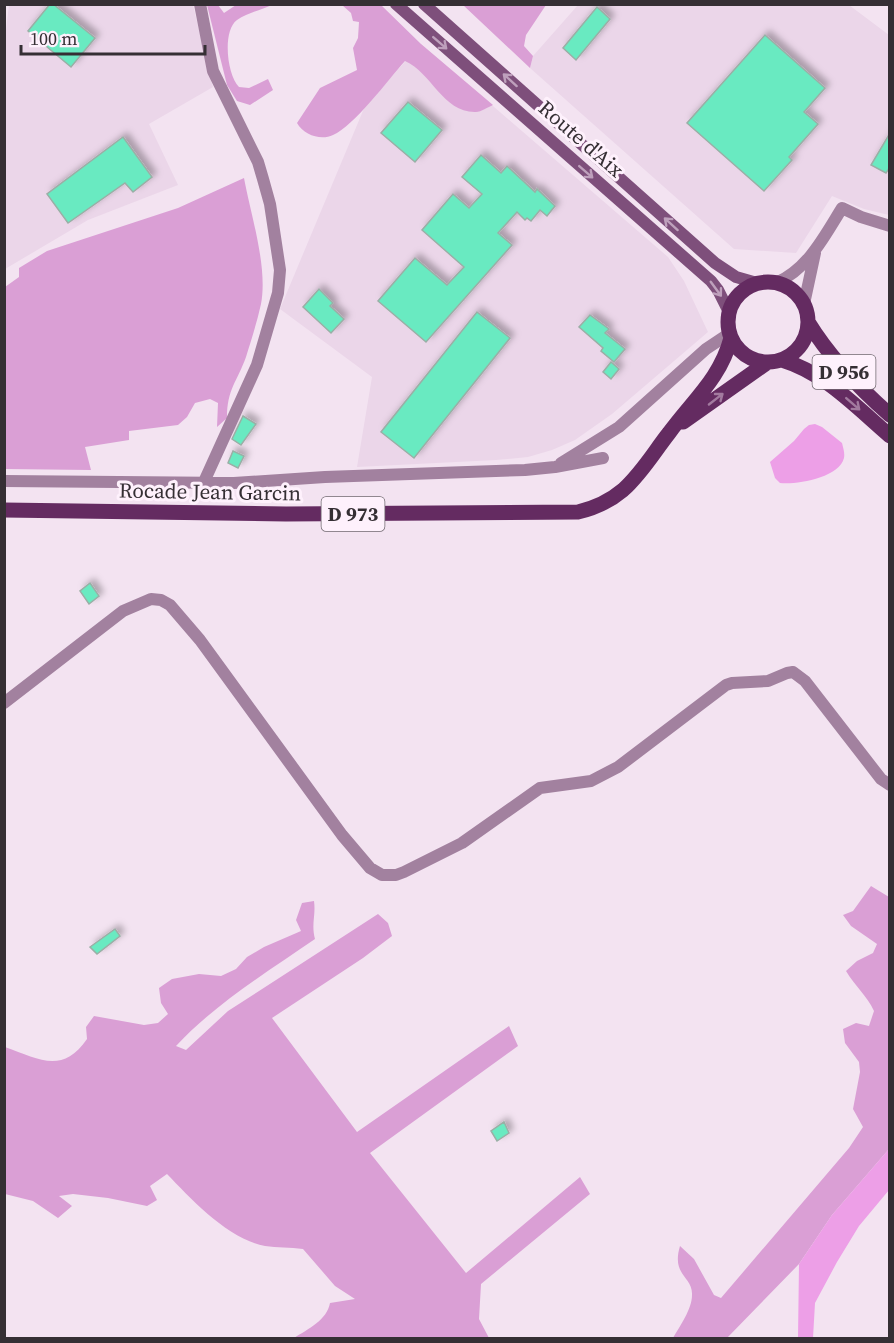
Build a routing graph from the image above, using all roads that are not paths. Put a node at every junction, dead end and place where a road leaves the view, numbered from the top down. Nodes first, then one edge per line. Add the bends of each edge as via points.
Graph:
1 (200, 4) edge
2 (396, 4) edge
3 (423, 4) edge
4 (890, 226) edge
5 (816, 249) junction
6 (757, 283) junction
7 (776, 283) junction
8 (804, 304) junction
9 (729, 312) junction
10 (808, 322) junction
11 (730, 335) junction
12 (775, 361) junction
13 (890, 415) edge
14 (668, 433) junction
15 (890, 436) edge
16 (603, 458) dead end
17 (555, 467) junction
18 (4, 481) edge
19 (203, 484) junction
20 (4, 510) edge
21 (4, 703) edge
22 (890, 785) edge

1 - 19 street via 216,77 258,162 270,204 280,270 278,293 257,365
2 -> 9 main road, Route d'Aix via 711,281
6 -> 3 main road, Route d'Aix via 736,277 715,263
4 - 5 street via 842,208
5 - 7 street via 794,274
5 - 8 street
6 - 7 main road
6 - 9 main road via 739,294
7 - 8 main road via 792,290
8 - 10 main road
9 - 11 main road
10 - 12 main road via 798,349
10 - 13 main road, D 956 via 846,374
11 - 12 main road via 750,358
11 - 14 main road, Rocade Jean Garcin / D 973 via 724,358 709,384
11 - 17 street via 706,349 619,427
14 -> 12 main road, Rocade Jean Garcin / D 973
12 -> 15 main road, D 956 via 801,365 816,374
14 - 20 main road, Rocade Jean Garcin / D 973 via 623,489 593,509 578,512 286,514
16 - 17 street, Rocade Jean Garcin / D 973
17 - 19 street, Rocade Jean Garcin / D 973
18 - 19 street, Rocade Jean Garcin / D 973
21 - 22 street via 123,611 151,599 161,600 180,615 200,640 342,835 370,868 387,876 404,872 462,843 531,792 603,776 726,685 760,683 786,673 793,672 805,681 881,779

